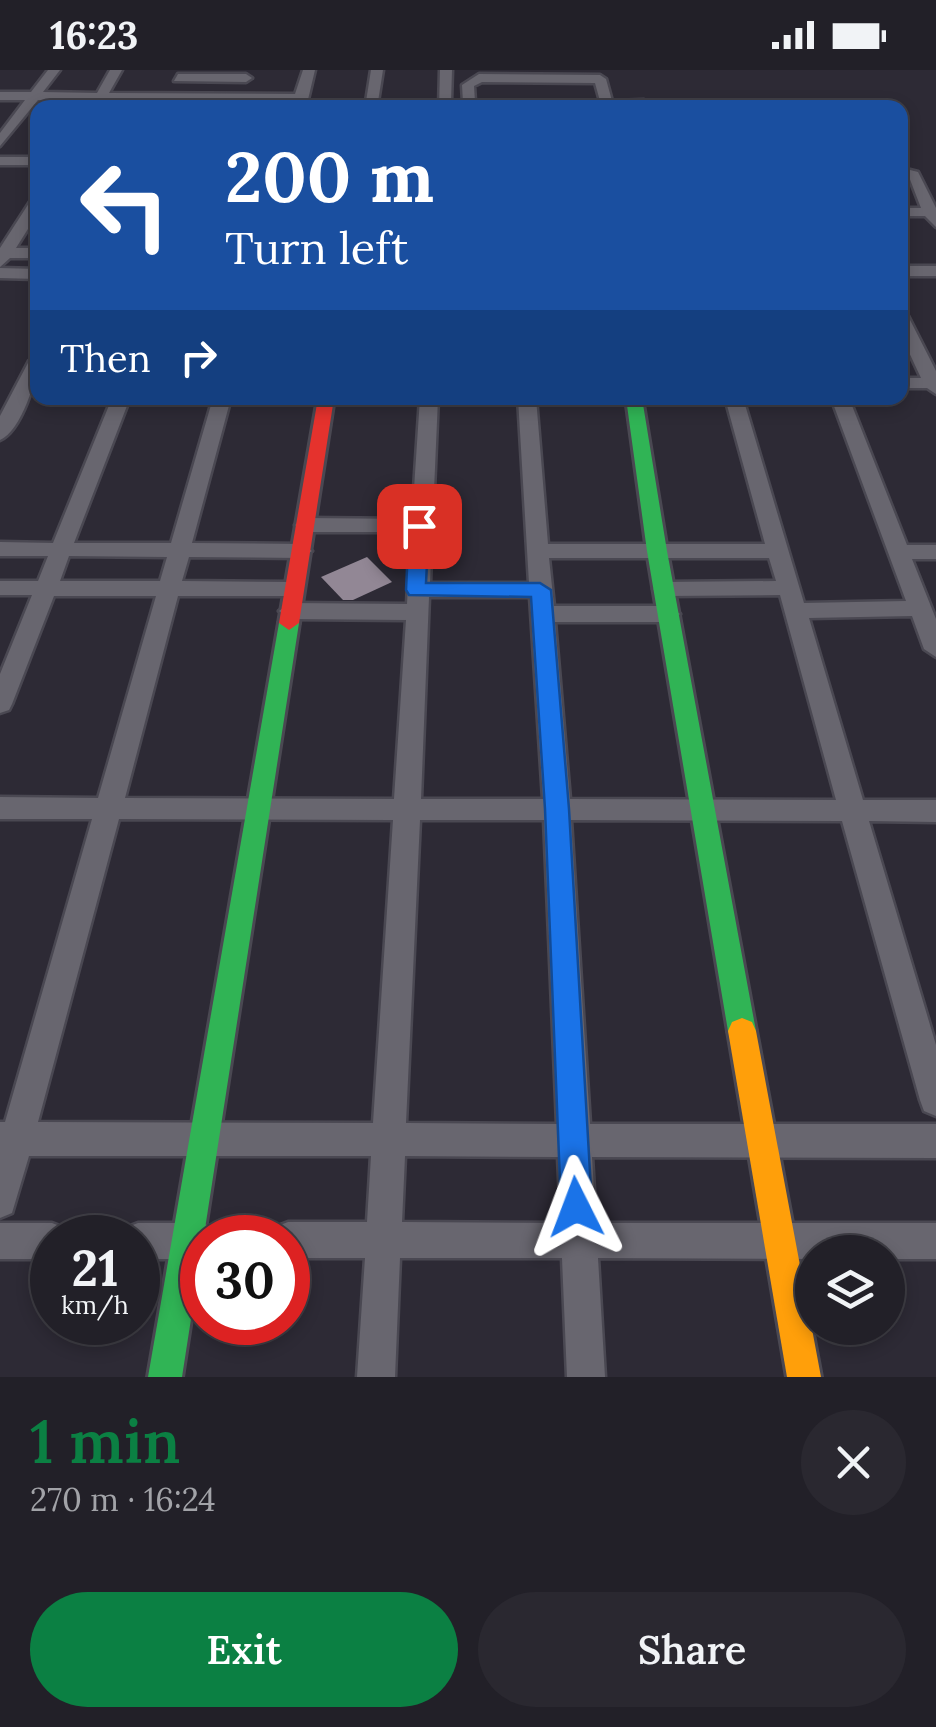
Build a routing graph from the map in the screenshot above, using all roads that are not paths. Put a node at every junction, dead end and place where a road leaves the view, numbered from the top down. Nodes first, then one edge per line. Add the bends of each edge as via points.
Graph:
1 (54, 70) edge
2 (116, 70) edge
3 (308, 70) edge
4 (377, 70) edge
5 (446, 70) edge
6 (247, 74) edge
7 (478, 74) edge
8 (534, 74) edge
9 (598, 74) edge
10 (178, 77) edge
11 (0, 84) edge
12 (44, 84) junction
13 (0, 96) edge
14 (34, 96) junction
15 (100, 96) edge
16 (31, 100) edge
17 (138, 100) edge
18 (167, 100) edge
19 (236, 100) edge
20 (301, 100) edge
21 (373, 100) edge
22 (445, 100) edge
23 (469, 100) edge
24 (536, 100) edge
25 (606, 100) edge
26 (639, 100) edge
27 (30, 101) edge
28 (0, 142) edge
29 (0, 161) edge
30 (30, 161) edge
31 (908, 176) edge
32 (30, 212) edge
33 (908, 213) edge
34 (934, 216) edge
35 (30, 254) edge
36 (2, 256) edge
37 (908, 271) edge
38 (936, 271) edge
39 (0, 273) edge
40 (30, 274) edge
41 (908, 332) edge
42 (0, 381) edge
43 (30, 381) edge
44 (908, 383) edge
45 (30, 384) edge
46 (935, 385) edge
47 (118, 405) edge
48 (220, 405) edge
49 (325, 405) edge
50 (428, 405) edge
51 (527, 405) edge
52 (635, 405) edge
53 (736, 405) edge
54 (843, 405) edge
55 (0, 434) edge
56 (305, 526) junction
57 (419, 526) junction
58 (0, 549) edge
59 (61, 549) junction
60 (181, 550) junction
61 (300, 551) junction
62 (538, 551) junction
63 (657, 551) junction
64 (776, 551) junction
65 (896, 552) junction
66 (936, 552) edge
67 (0, 588) edge
68 (45, 588) junction
69 (170, 589) junction
70 (664, 589) junction
71 (936, 590) edge
72 (915, 599) junction
73 (292, 600) junction
74 (790, 600) junction
75 (416, 601) junction
76 (542, 602) junction
77 (669, 614) junction
78 (936, 649) edge
79 (0, 704) edge
80 (110, 807) junction
81 (0, 808) edge
82 (259, 808) junction
83 (406, 808) junction
84 (557, 809) junction
85 (706, 810) junction
86 (854, 811) junction
87 (936, 812) edge
88 (936, 1100) edge
89 (388, 1138) junction
90 (573, 1139) junction
91 (8, 1140) edge
92 (202, 1140) junction
93 (762, 1140) junction
94 (936, 1141) edge
95 (0, 1200) edge
96 (196, 1215) edge
97 (0, 1240) edge
98 (310, 1240) edge
99 (382, 1240) junction
100 (30, 1241) edge
101 (578, 1241) junction
102 (936, 1241) edge
103 (780, 1242) junction
104 (180, 1307) edge
105 (165, 1377) edge
106 (376, 1377) edge
107 (586, 1377) edge
108 (804, 1377) edge

1 - 12 street
2 - 15 street
3 - 20 street
4 - 21 street
5 - 22 street
6 - 10 street
6 - 19 street
7 - 8 street
7 - 23 street via 468,85
8 - 9 street
8 - 24 street
9 - 25 street
9 - 26 street
10 - 15 street
10 - 18 street
11 - 12 street
12 - 14 street
12 - 15 street
13 - 14 street
14 - 15 street
14 - 16 street
15 - 17 street
27 - 28 street
29 - 30 street
31 - 34 street
32 - 36 street
33 - 34 street
35 - 36 street
37 - 38 street
39 - 40 street
41 - 46 street
42 - 43 street
44 - 46 street
45 - 55 street
47 - 59 street
48 - 60 street
49 - 56 street
50 - 57 street
51 - 62 street
52 - 63 street
53 - 64 street
54 - 65 street
56 - 57 street
56 - 61 street
57 - 75 street
58 - 59 street
59 - 60 street
59 - 68 street
60 - 61 street
60 - 69 street
61 - 73 street
62 - 63 street
62 - 76 street
63 - 64 street
63 - 70 street
64 - 74 street
65 - 66 street
65 - 72 street
67 - 68 street
68 - 69 street
68 - 79 street
69 - 73 street
69 - 80 street
70 - 74 street
70 - 77 street
71 - 72 street
72 - 74 street
72 - 78 street
73 - 75 street
73 - 82 street
74 - 86 street
75 - 76 street
75 - 83 street
76 - 77 street
76 - 84 street
77 - 85 street
80 - 81 street
80 - 82 street
80 - 91 street
82 - 83 street
82 - 92 street
83 - 84 street
83 - 89 street
84 - 85 street
84 - 90 street
85 - 86 street
85 - 93 street
86 - 87 street
86 - 88 street
89 - 90 street
89 - 92 street
89 - 99 street
90 - 93 street
90 - 101 street
91 - 92 street
91 - 95 street
92 - 96 street
93 - 94 street
93 - 103 street
97 - 100 street
98 - 99 street
99 - 101 street
99 - 106 street
101 - 103 street
101 - 107 street
102 - 103 street
103 - 108 street
104 - 105 street

